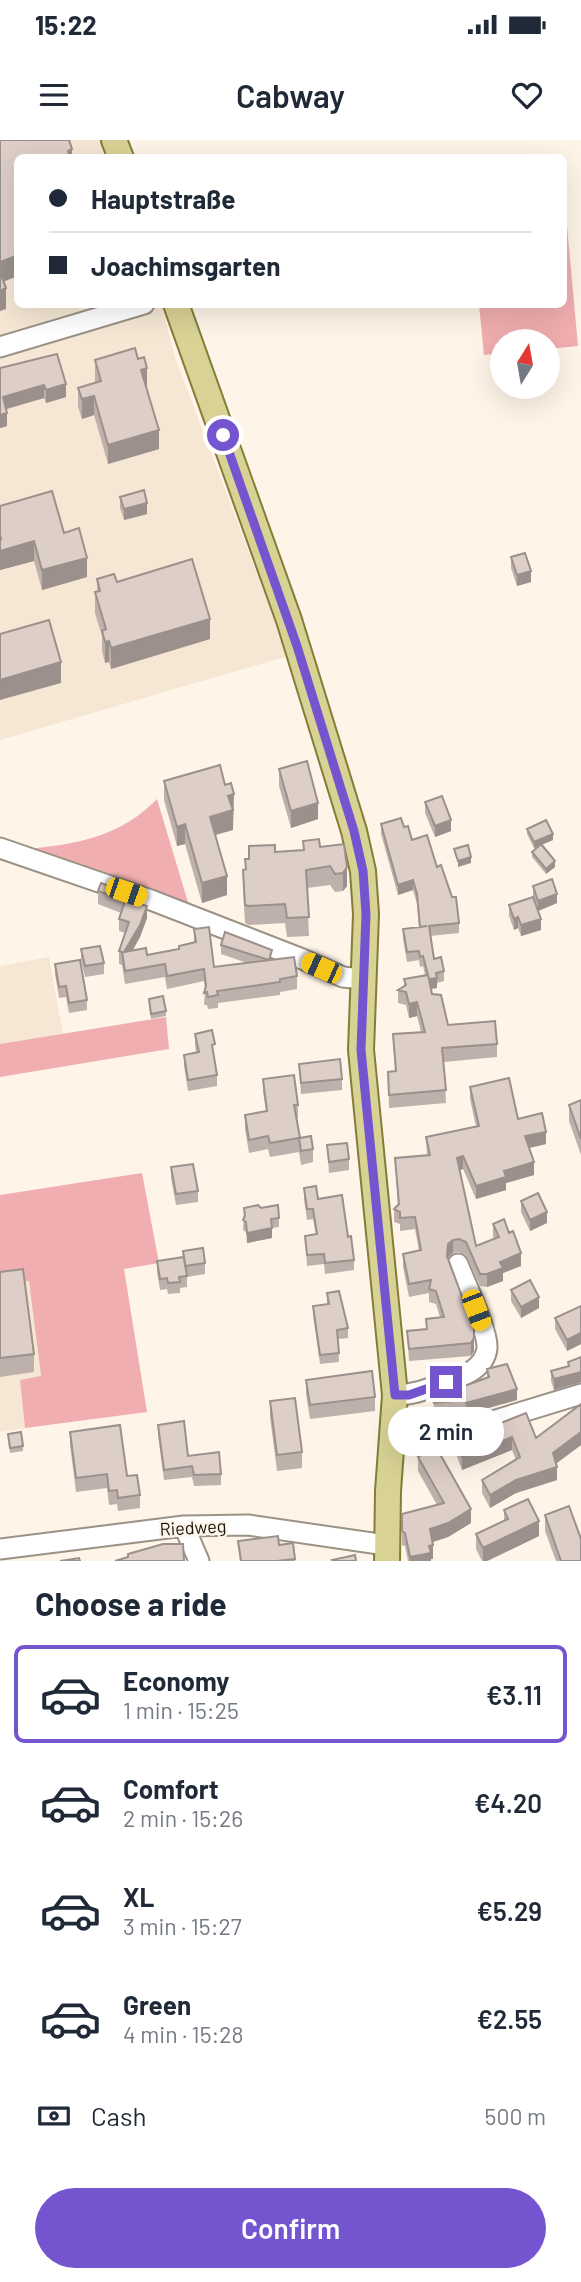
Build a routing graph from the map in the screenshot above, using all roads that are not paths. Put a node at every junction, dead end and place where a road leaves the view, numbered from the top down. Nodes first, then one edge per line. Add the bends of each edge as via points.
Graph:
1 (177, 308) edge
2 (107, 311) edge
3 (0, 347) edge
4 (0, 848) edge
5 (363, 979) junction
6 (458, 1264) dead end
7 (581, 1394) edge
8 (395, 1395) junction
9 (394, 1432) junction
10 (184, 1526) junction
11 (0, 1549) edge
12 (386, 1553) edge
13 (199, 1561) edge

1 - 5 main road via 281,597 354,831 366,914
2 - 3 street
4 - 5 street via 201,919 343,977
5 - 8 main road via 363,1078
6 - 8 street via 487,1349 468,1375
7 - 9 street via 473,1427
8 - 9 main road
9 - 12 main road
10 - 11 street, Riedweg
10 - 12 street, Riedweg via 248,1525
10 - 13 street

